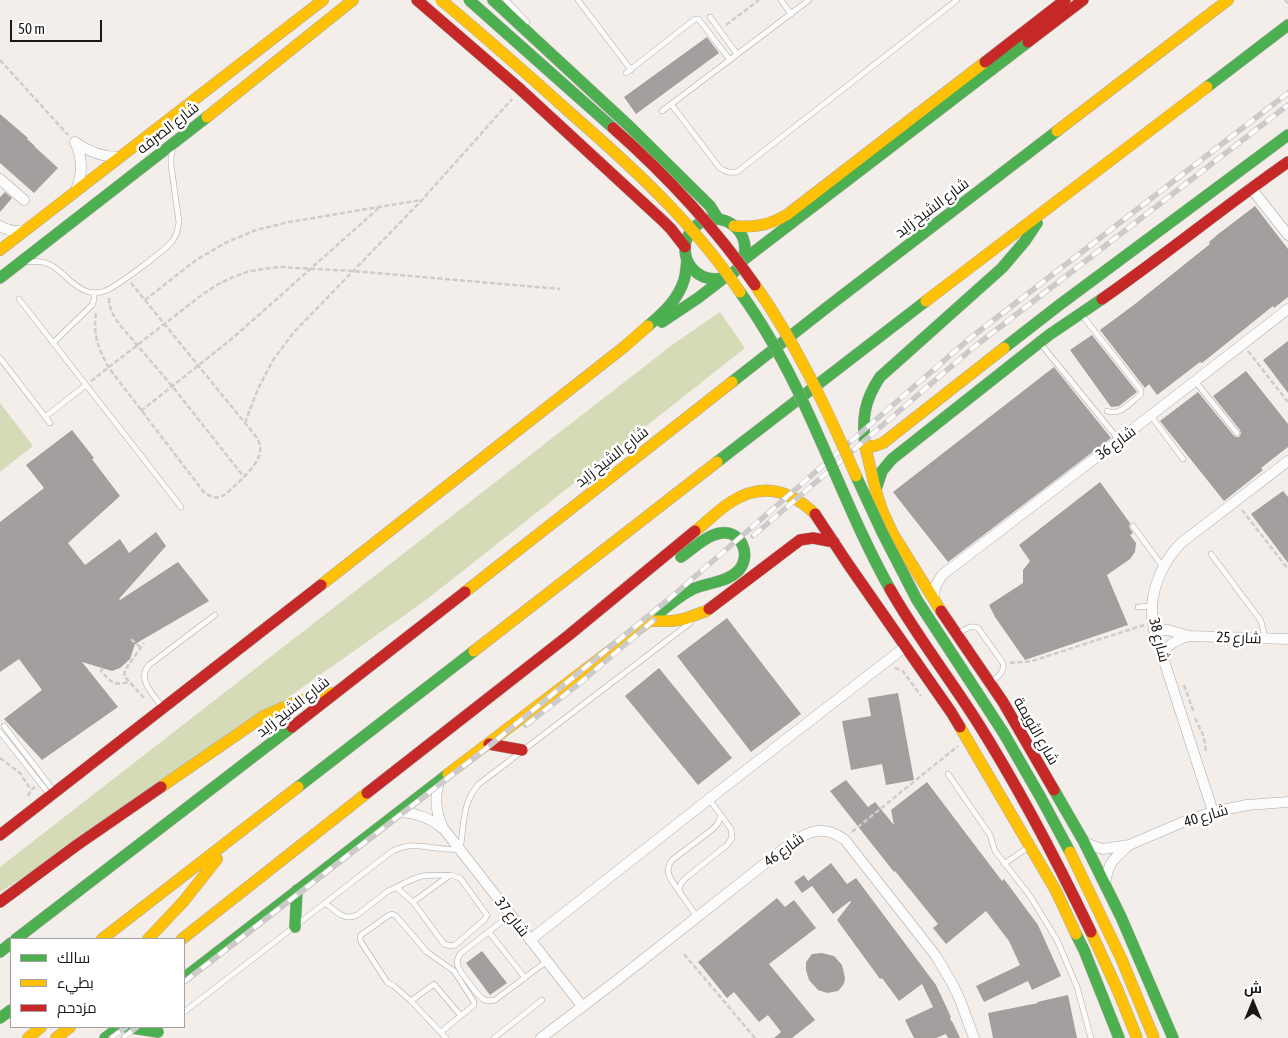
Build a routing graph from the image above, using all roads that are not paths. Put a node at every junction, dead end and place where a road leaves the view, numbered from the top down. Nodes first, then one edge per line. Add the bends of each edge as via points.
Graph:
1 (323, 0) edge
2 (353, 0) edge
3 (417, 0) edge
4 (442, 0) edge
5 (469, 0) edge
6 (494, 0) edge
7 (506, 0) edge
8 (578, 0) edge
9 (781, 0) edge
10 (809, 0) edge
11 (956, 0) edge
12 (1066, 0) edge
13 (1083, 0) edge
14 (1226, 0) edge
15 (791, 14) junction
16 (710, 17) dead end
17 (1288, 25) edge
18 (551, 54) junction
19 (737, 54) junction
20 (730, 60) junction
21 (671, 104) junction
22 (662, 111) dead end
23 (1288, 135) edge
24 (175, 143) junction
25 (1288, 146) edge
26 (119, 157) junction
27 (1288, 162) edge
28 (0, 179) edge
29 (1251, 188) junction
30 (76, 190) junction
31 (24, 200) dead end
32 (1044, 212) junction
33 (718, 219) junction
34 (0, 226) edge
35 (734, 226) junction
36 (26, 230) junction
37 (1288, 235) edge
38 (685, 247) junction
39 (0, 250) edge
40 (688, 261) junction
41 (742, 261) junction
42 (14, 266) junction
43 (0, 278) edge
44 (724, 278) junction
45 (94, 293) junction
46 (19, 299) dead end
47 (1288, 309) edge
48 (1081, 314) junction
49 (53, 343) junction
50 (1040, 343) junction
51 (624, 347) junction
52 (0, 358) edge
53 (1195, 381) junction
54 (86, 385) junction
55 (1107, 412) dead end
56 (1151, 416) junction
57 (45, 417) junction
58 (50, 423) dead end
59 (1236, 433) dead end
60 (1119, 440) junction
61 (865, 446) junction
62 (1183, 459) dead end
63 (1288, 461) edge
64 (876, 491) junction
65 (181, 506) dead end
66 (1133, 526) dead end
67 (834, 542) junction
68 (1212, 554) dead end
69 (1163, 566) junction
70 (918, 574) junction
71 (942, 575) junction
72 (934, 600) junction
73 (1152, 606) junction
74 (1138, 607) dead end
75 (706, 611) junction
76 (215, 615) dead end
77 (649, 620) junction
78 (1153, 626) junction
79 (957, 634) junction
80 (569, 635) junction
81 (1189, 636) junction
82 (1265, 639) junction
83 (1288, 639) edge
84 (905, 647) junction
85 (1161, 654) junction
86 (990, 684) junction
87 (337, 692) junction
88 (163, 707) junction
89 (951, 712) junction
90 (1014, 722) junction
91 (4, 726) dead end
92 (0, 732) edge
93 (489, 744) junction
94 (974, 748) junction
95 (522, 750) junction
96 (948, 774) dead end
97 (439, 782) junction
98 (53, 794) junction
99 (709, 799) junction
100 (1288, 802) edge
101 (399, 812) junction
102 (1213, 812) junction
103 (721, 815) junction
104 (443, 828) junction
105 (0, 834) edge
106 (228, 842) junction
107 (1084, 842) junction
108 (1129, 845) junction
109 (1030, 846) junction
110 (459, 849) junction
111 (1004, 864) junction
112 (450, 875) junction
113 (1105, 883) junction
114 (396, 888) junction
115 (297, 890) junction
116 (680, 891) junction
117 (331, 898) junction
118 (0, 902) edge
119 (413, 902) junction
120 (325, 903) junction
121 (341, 914) junction
122 (510, 915) junction
123 (698, 917) junction
124 (295, 926) junction
125 (489, 932) junction
126 (17, 938) edge
127 (103, 938) edge
128 (149, 938) edge
129 (183, 938) edge
130 (530, 940) junction
131 (10, 944) edge
132 (0, 952) edge
133 (547, 961) junction
134 (185, 977) edge
135 (525, 978) junction
136 (542, 1000) dead end
137 (411, 1001) junction
138 (582, 1006) junction
139 (185, 1011) edge
140 (461, 1016) junction
141 (40, 1028) edge
142 (69, 1028) edge
143 (119, 1028) edge
144 (132, 1028) edge
145 (158, 1032) edge
146 (441, 1032) junction
147 (28, 1038) edge
148 (56, 1038) edge
149 (105, 1038) edge
150 (446, 1038) edge
151 (494, 1038) edge
152 (541, 1038) edge
153 (974, 1038) edge
154 (1091, 1038) edge
155 (1119, 1038) edge
156 (1137, 1038) edge
157 (1154, 1038) edge
158 (1173, 1038) edge

1 - 26 main road, شارع الصرفه
2 - 24 main road, شارع الصرفه
3 - 38 main road via 520,89 663,221
4 - 156 main road, bridge via 642,177 710,251 740,292 792,379 879,569 986,736 1059,866
5 - 157 main road, bridge via 648,158 722,239 755,284 808,371 894,560 1002,730 1076,862 1117,948
6 - 18 main road
7 - 18 lane
8 - 20 lane via 628,72 695,19 700,21
9 - 15 lane
10 - 15 lane
11 - 21 lane via 737,172 730,173 719,167
12 - 35 main road via 788,214 762,226
13 - 41 main road
14 - 87 main road, شارع الشيخ زايد via 830,305
15 - 19 lane
16 - 19 lane
17 - 32 main road
18 - 33 main road via 704,200
19 - 20 lane
20 - 21 lane
21 - 22 lane
23 - 61 main road via 1058,306 884,443
24 - 42 main road, شارع الصرفه
24 - 45 lane via 171,158 179,222 174,239 110,289
25 - 29 main road via 1257,168
26 - 30 main road, شارع الصرفه
26 - 30 street via 100,155 74,142 82,166
27 - 29 main road
28 - 31 street
29 - 37 street
29 - 48 main road
30 - 36 main road, شارع الصرفه
32 - 61 main road, شارع الثويمة via 1002,268 880,377 866,402 863,416
32 - 106 main road
33 - 35 main road
33 - 38 main road via 696,226 686,239
34 - 36 street via 11,231
35 - 41 main road via 745,246
36 - 39 main road, شارع الصرفه
38 - 40 main road
40 - 44 main road via 698,274 706,278
40 - 51 main road via 677,297
41 - 44 main road
42 - 43 main road, شارع الصرفه
42 - 45 lane via 33,261 51,265 79,288
44 - 51 main road
45 - 49 lane via 92,306
46 - 49 lane
47 - 53 street, شارع 36
48 - 50 main road
48 - 55 lane via 1141,390 1140,396 1118,412
49 - 54 lane
50 - 60 lane
50 - 64 main road via 892,459 882,471
51 - 88 main road
52 - 57 lane
53 - 56 street, شارع 36
53 - 59 lane
54 - 57 lane
54 - 65 lane
56 - 60 street, شارع 36
56 - 62 lane
57 - 58 lane
60 - 71 street, شارع 36
61 - 64 main road, شارع الثويمة
63 - 69 street, شارع 38 via 1181,543
64 - 70 main road, شارع الثويمة via 893,534
66 - 69 lane
67 - 75 main road via 815,537 800,540
67 - 80 main road via 815,514 798,498 775,491 752,492 731,502
67 - 84 main road
68 - 82 lane via 1261,621
69 - 73 street, شارع 38
70 - 71 street via 929,577
70 - 72 main road, شارع الثويمة
71 - 72 street via 935,587
72 - 79 main road, شارع الثويمة
73 - 74 lane
73 - 78 street, شارع 38
75 - 77 main road via 684,619
75 - 95 lane
76 - 88 lane via 145,670 144,680
77 - 80 main road via 685,593 720,582 737,572 746,555 738,538 732,534 713,536
77 - 93 main road
78 - 81 street, شارع 25
78 - 85 street, شارع 38
79 - 86 main road, شارع الثويمة
79 - 86 lane via 971,627 978,628 1003,663 1002,673
80 - 129 main road
81 - 82 street, شارع 25
81 - 85 street via 1176,640
82 - 83 street, شارع 25
84 - 89 main road
84 - 99 street
85 - 102 street, شارع 38
86 - 89 main road via 987,701 979,712 967,715
86 - 90 main road, شارع الثويمة
87 - 118 main road via 308,697 255,721
87 - 126 main road, شارع الشيخ زايد
88 - 98 main road
89 - 94 main road
90 - 94 main road via 998,718 986,721 977,729
90 - 107 main road, شارع الثويمة
91 - 98 lane
92 - 98 lane
93 - 95 main road
93 - 97 main road
94 - 109 main road
95 - 110 lane via 471,794
96 - 111 lane via 990,834 994,851
97 - 101 main road
97 - 104 street, شارع 37 via 436,805
98 - 105 main road
99 - 103 lane
99 - 130 street
100 - 102 street, شارع 40
101 - 104 street, شارع 37 via 423,816
101 - 115 main road
102 - 108 street, شارع 40
103 - 116 lane via 731,829 730,842 684,880
103 - 116 lane via 714,829 669,864 670,877
104 - 110 street, شارع 37
106 - 127 main road
106 - 128 main road via 183,902
107 - 108 street, شارع 40 via 1103,849
107 - 113 main road, شارع الثويمة
108 - 113 street, شارع 40 via 1111,862
109 - 111 lane
109 - 155 main road via 1084,950
110 - 117 lane via 412,845 396,849
110 - 122 street, شارع 37
111 - 154 lane via 1030,896 1057,940 1077,987
112 - 114 lane via 420,876
112 - 119 lane
112 - 119 lane via 460,878 487,915 455,945 444,944
113 - 158 main road, شارع الثويمة
114 - 119 lane
114 - 121 lane via 354,917 347,918
115 - 124 main road
115 - 134 main road
116 - 123 lane
117 - 120 lane
117 - 121 lane
120 - 121 lane
120 - 124 lane
122 - 125 lane
122 - 130 street, شارع 37
123 - 138 street, شارع 46
123 - 153 street, شارع 46 via 802,835 824,831 839,835 936,956 960,1000
124 - 139 lane
125 - 135 lane
125 - 135 lane via 460,954 457,962 480,997 487,1001 495,1000
130 - 133 street, شارع 37
131 - 132 main road
133 - 135 lane
133 - 138 street, شارع 37
136 - 151 lane
137 - 140 lane via 434,984
137 - 140 lane via 387,982 360,938 392,914 427,952 454,971 474,1002
137 - 146 lane
138 - 152 street, شارع 46
140 - 146 lane
141 - 147 main road
142 - 148 main road
143 - 149 main road
144 - 145 main road
146 - 150 lane

